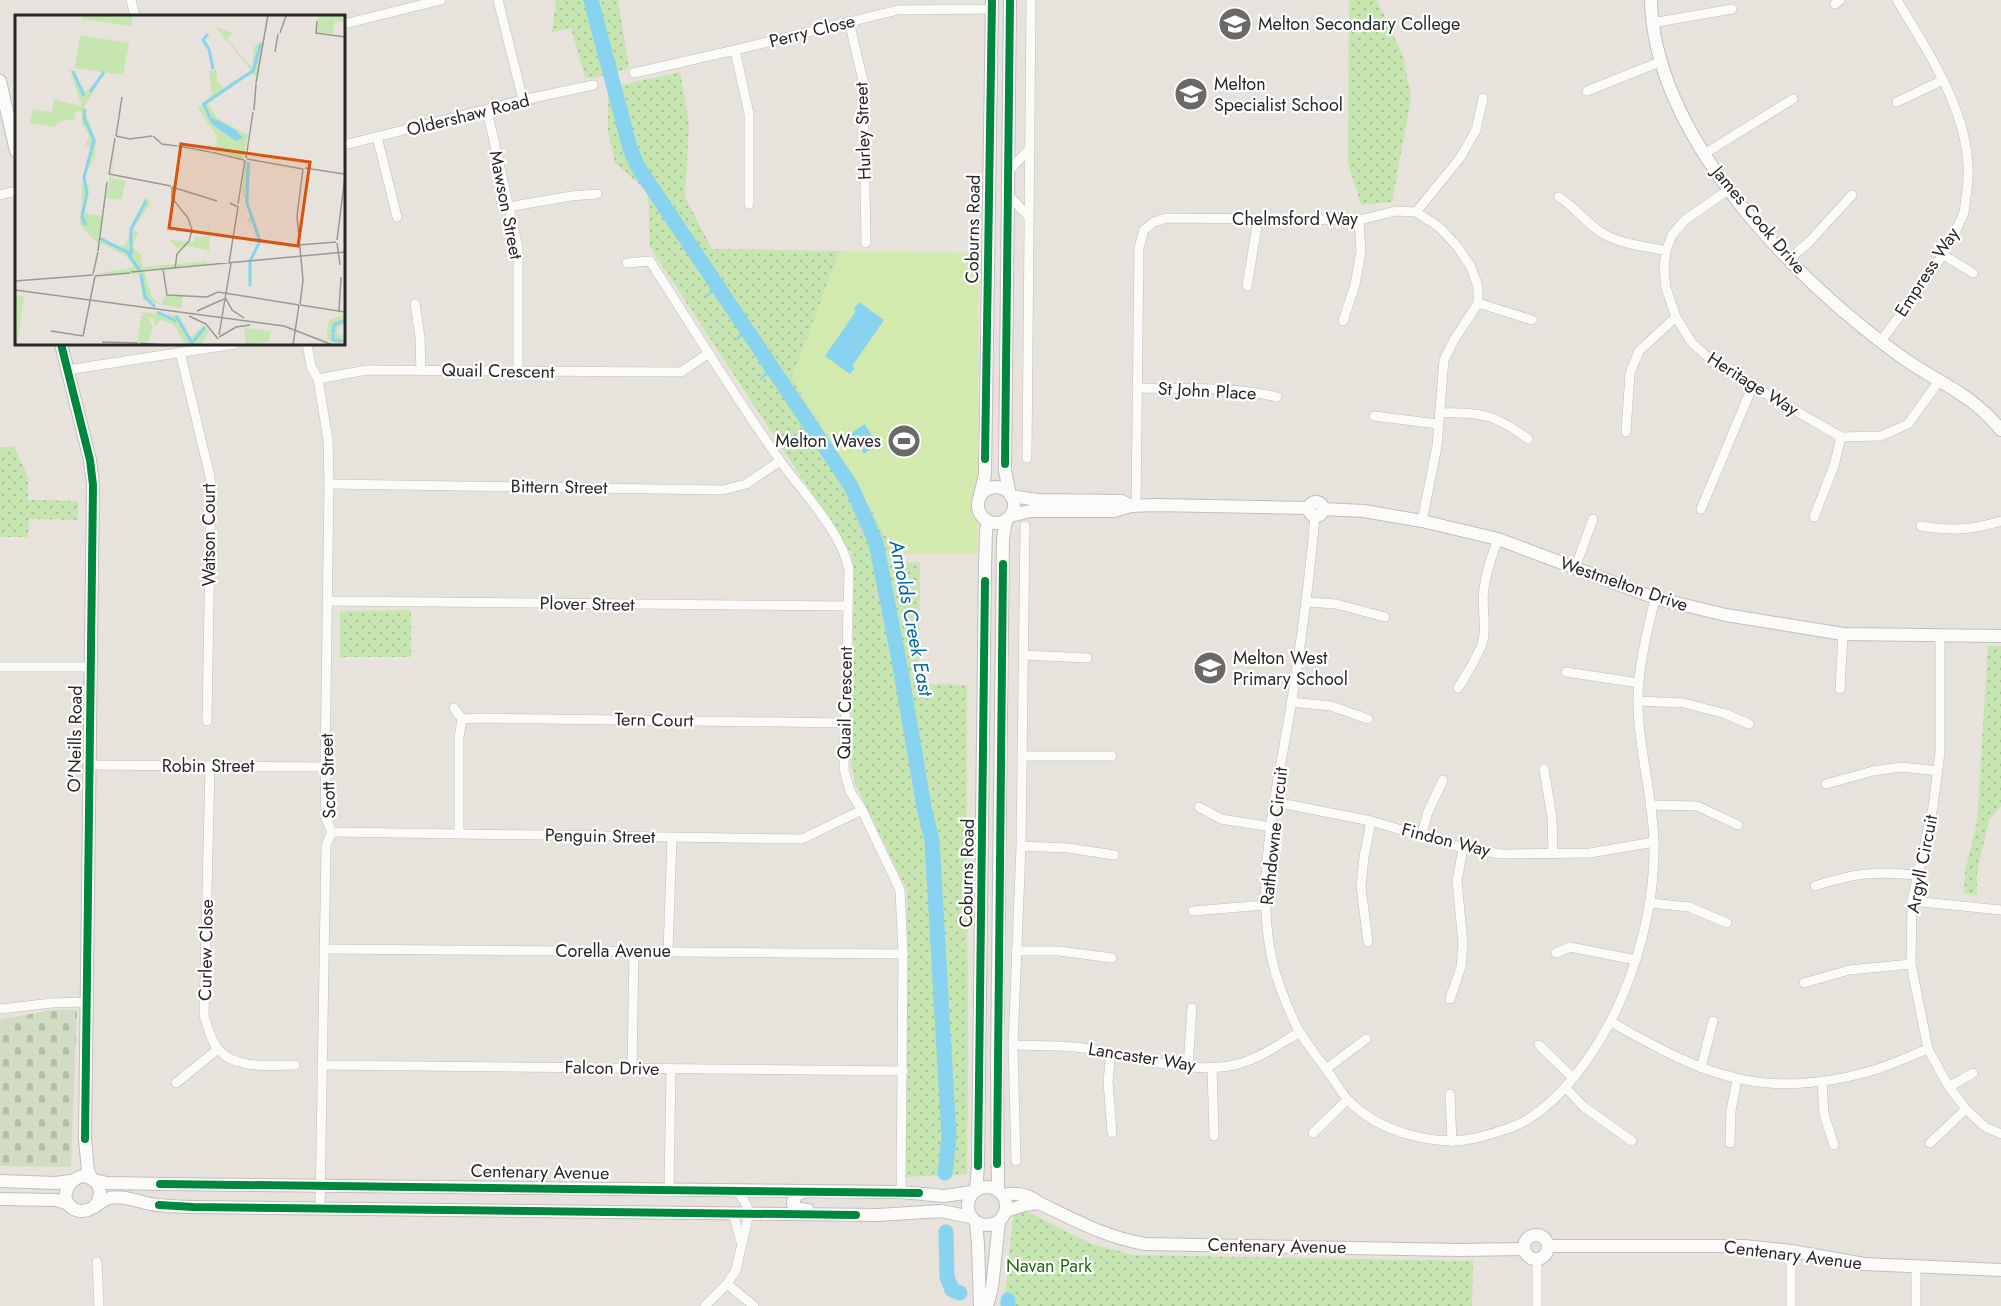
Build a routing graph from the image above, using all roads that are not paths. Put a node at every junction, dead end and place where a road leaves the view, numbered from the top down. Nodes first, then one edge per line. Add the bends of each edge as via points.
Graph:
1 (131, 0) edge
2 (441, 0) edge
3 (498, 0) edge
4 (1031, 0) edge
5 (1651, 0) edge
6 (1897, 0) edge
7 (992, 5) edge
8 (1010, 5) edge
9 (1732, 9) dead end
10 (135, 15) edge
11 (849, 21) junction
12 (1652, 23) junction
13 (345, 24) edge
14 (735, 51) junction
15 (1662, 61) junction
16 (634, 73) dead end
17 (1943, 80) junction
18 (0, 81) edge
19 (593, 85) dead end
20 (1587, 92) dead end
21 (1483, 98) dead end
22 (1793, 99) dead end
23 (523, 100) junction
24 (1897, 102) dead end
25 (487, 110) junction
26 (377, 137) junction
27 (345, 145) edge
28 (15, 147) edge
29 (1030, 148) junction
30 (1704, 154) junction
31 (1009, 171) junction
32 (1728, 190) junction
33 (15, 191) edge
34 (597, 194) dead end
35 (0, 195) edge
36 (1852, 195) dead end
37 (1009, 196) junction
38 (1558, 197) dead end
39 (749, 204) dead end
40 (508, 207) junction
41 (1416, 212) junction
42 (397, 217) dead end
43 (1029, 217) junction
44 (1258, 220) junction
45 (1359, 220) junction
46 (866, 243) dead end
47 (1666, 251) junction
48 (1942, 255) junction
49 (1788, 260) junction
50 (627, 262) dead end
51 (1973, 273) dead end
52 (1008, 279) junction
53 (987, 280) junction
54 (1247, 286) dead end
55 (1478, 303) junction
56 (415, 304) dead end
57 (1676, 317) junction
58 (1532, 320) dead end
59 (1343, 321) dead end
60 (1881, 341) junction
61 (61, 345) edge
62 (227, 345) edge
63 (307, 345) edge
64 (180, 352) junction
65 (709, 353) junction
66 (67, 370) junction
67 (421, 370) junction
68 (518, 372) junction
69 (318, 379) junction
70 (1939, 381) junction
71 (1754, 385) junction
72 (1137, 388) junction
73 (1277, 397) dead end
74 (1439, 413) junction
75 (1374, 416) dead end
76 (1438, 424) junction
77 (2001, 430) edge
78 (1626, 432) dead end
79 (1841, 437) junction
80 (1528, 439) dead end
81 (1027, 458) dead end
82 (780, 461) junction
83 (329, 484) junction
84 (980, 495) junction
85 (1011, 496) junction
86 (1134, 506) junction
87 (1701, 509) dead end
88 (1316, 511) junction
89 (1814, 517) dead end
90 (1008, 518) junction
91 (1593, 519) dead end
92 (1422, 521) junction
93 (2001, 521) edge
94 (988, 522) junction
95 (1921, 525) dead end
96 (1025, 526) dead end
97 (1498, 539) junction
98 (1575, 568) junction
99 (1655, 598) junction
100 (327, 601) junction
101 (1307, 602) junction
102 (847, 606) junction
103 (1385, 617) dead end
104 (1843, 634) junction
105 (1940, 636) junction
106 (2001, 636) edge
107 (1023, 655) junction
108 (1087, 658) dead end
109 (0, 667) edge
110 (91, 667) junction
111 (1566, 672) dead end
112 (1639, 683) junction
113 (1458, 688) dead end
114 (1840, 689) dead end
115 (1638, 701) junction
116 (1291, 702) junction
117 (454, 708) dead end
118 (462, 719) junction
119 (1368, 719) dead end
120 (207, 721) dead end
121 (846, 723) junction
122 (1749, 724) dead end
123 (1022, 756) junction
124 (1112, 756) dead end
125 (90, 765) junction
126 (210, 766) junction
127 (325, 768) junction
128 (1544, 769) dead end
129 (1938, 771) junction
130 (1443, 780) dead end
131 (1826, 784) dead end
132 (1275, 802) junction
133 (1650, 805) junction
134 (1199, 807) dead end
135 (862, 810) junction
136 (1371, 820) junction
137 (1738, 825) dead end
138 (1271, 827) junction
139 (332, 832) junction
140 (459, 834) junction
141 (1421, 836) junction
142 (672, 838) junction
143 (1654, 842) junction
144 (1021, 846) junction
145 (1463, 848) junction
146 (1554, 854) junction
147 (1114, 855) dead end
148 (1916, 875) junction
149 (1815, 886) dead end
150 (1912, 902) junction
151 (1651, 903) junction
152 (1265, 905) junction
153 (1193, 910) dead end
154 (2001, 910) edge
155 (1727, 923) dead end
156 (1368, 942) dead end
157 (324, 948) junction
158 (634, 951) junction
159 (668, 951) junction
160 (1016, 951) junction
161 (1556, 953) dead end
162 (903, 954) junction
163 (1112, 958) dead end
164 (1636, 960) junction
165 (1911, 964) junction
166 (1804, 983) dead end
167 (1450, 999) dead end
168 (86, 1002) junction
169 (1192, 1008) dead end
170 (0, 1009) edge
171 (1611, 1022) junction
172 (1713, 1022) dead end
173 (1300, 1032) junction
174 (1366, 1039) dead end
175 (1539, 1044) dead end
176 (1013, 1045) junction
177 (980, 1046) junction
178 (997, 1047) junction
179 (218, 1049) junction
180 (1928, 1049) junction
181 (1111, 1053) junction
182 (295, 1065) dead end
183 (322, 1065) junction
184 (1188, 1066) junction
185 (1212, 1067) junction
186 (1701, 1068) junction
187 (632, 1069) junction
188 (671, 1069) junction
189 (1326, 1069) junction
190 (903, 1071) junction
191 (1973, 1073) dead end
192 (1573, 1078) junction
193 (1737, 1079) junction
194 (1822, 1081) junction
195 (176, 1083) dead end
196 (1949, 1086) junction
197 (1565, 1087) junction
198 (1450, 1094) dead end
199 (1347, 1100) junction
200 (1966, 1109) junction
201 (85, 1128) junction
202 (1112, 1133) dead end
203 (1313, 1133) dead end
204 (2001, 1134) edge
205 (1214, 1136) dead end
206 (1632, 1141) dead end
207 (1452, 1142) junction
208 (1730, 1143) dead end
209 (1930, 1143) dead end
210 (1834, 1144) dead end
211 (1016, 1161) dead end
212 (93, 1179) junction
213 (73, 1180) junction
214 (0, 1181) edge
215 (320, 1186) junction
216 (531, 1188) junction
217 (669, 1189) junction
218 (738, 1191) junction
219 (809, 1191) junction
220 (974, 1191) junction
221 (901, 1192) junction
222 (1001, 1193) junction
223 (0, 1199) edge
224 (1039, 1203) junction
225 (69, 1204) junction
226 (94, 1207) junction
227 (320, 1209) junction
228 (532, 1211) junction
229 (1006, 1211) junction
230 (733, 1213) junction
231 (748, 1213) junction
232 (850, 1215) junction
233 (973, 1219) junction
234 (999, 1222) junction
235 (741, 1244) junction
236 (1548, 1246) junction
237 (1524, 1249) junction
238 (1791, 1251) junction
239 (1538, 1259) junction
240 (97, 1262) dead end
241 (1916, 1266) junction
242 (2001, 1270) edge
243 (727, 1284) junction
244 (99, 1306) edge
245 (705, 1306) edge
246 (754, 1306) edge
247 (980, 1306) edge
248 (987, 1306) edge
249 (1537, 1306) edge
250 (1791, 1306) edge
251 (1916, 1306) edge

1 - 10 street
2 - 13 street
3 - 23 street
4 - 29 street
5 - 12 street, James Cook Drive
6 - 17 street, Empress Way
7 - 8 street
7 - 11 street, Perry Close via 911,8
7 - 53 street, Coburns Road
8 - 31 street, Coburns Road
9 - 12 street
11 - 14 street, Perry Close
11 - 46 street, Hurley Street via 864,81
12 - 15 street, James Cook Drive
14 - 16 street, Perry Close
14 - 39 street via 749,114
15 - 20 street
15 - 30 street, James Cook Drive
17 - 24 street
17 - 48 street, Empress Way via 1963,132 1969,182 1964,213
18 - 28 street
19 - 23 street, Oldershaw Road
21 - 41 street via 1476,130 1460,158
22 - 30 street
23 - 25 street, Oldershaw Road
25 - 26 street, Oldershaw Road
25 - 40 street, Mawson Street
26 - 27 street, Oldershaw Road
26 - 42 street
29 - 31 street, Coburns Road
29 - 43 street
30 - 32 street, James Cook Drive
31 - 37 street, Coburns Road
32 - 47 street, Heritage Way via 1685,220 1672,235
32 - 49 street, James Cook Drive
33 - 35 street
34 - 40 street
36 - 49 street
37 - 43 street, Coburns Road
37 - 52 street, Coburns Road
38 - 47 street via 1604,234
40 - 68 street, Mawson Street via 518,248
41 - 45 street, Chelmsford Way
41 - 55 street via 1439,227 1457,246 1471,267 1478,287
43 - 81 street
44 - 45 street, Chelmsford Way
44 - 54 street
44 - 72 street, Chelmsford Way via 1166,218 1144,230 1139,248
45 - 59 street via 1361,251
47 - 57 street, Heritage Way via 1666,288
48 - 51 street
48 - 60 street, Empress Way
49 - 60 street, James Cook Drive
50 - 65 street, Quail Crescent via 650,261
52 - 53 street
52 - 85 street, Coburns Road via 1005,471
53 - 84 street, Coburns Road via 985,475
55 - 58 street
55 - 74 street via 1444,360
56 - 67 street
57 - 71 street, Heritage Way via 1692,343 1718,366
57 - 78 street via 1639,351 1630,373
60 - 70 street, James Cook Drive
61 - 66 street, O'Neills Road
62 - 64 street
63 - 69 street, Scott Street
64 - 66 street
64 - 120 street, Watson Court via 210,485
65 - 68 street, Quail Crescent via 681,372
65 - 82 street, Quail Crescent
66 - 110 street, O'Neills Road via 93,486
67 - 68 street, Quail Crescent
67 - 69 street, Quail Crescent via 367,370
69 - 83 street, Scott Street via 328,440
70 - 77 street, James Cook Drive via 1976,404
70 - 79 street via 1908,424 1881,436
71 - 79 street, Heritage Way
71 - 87 street
72 - 73 street, St John Place via 1234,390
72 - 86 street, Chelmsford Way
74 - 76 street
74 - 80 street via 1491,417
75 - 76 street
76 - 92 street
79 - 89 street
82 - 83 street, Bittern Street via 746,484 723,490
82 - 102 street, Quail Crescent via 846,553
83 - 100 street, Scott Street
84 - 85 street via 995,487
84 - 94 street via 979,513
85 - 86 street, Westmelton Drive via 1122,501
85 - 90 street via 1014,507
86 - 88 street, Westmelton Drive
86 - 90 street, Westmelton Drive via 1114,511 1030,511
88 - 92 street, Westmelton Drive via 1364,511
88 - 101 street, Rathdowne Circuit
90 - 94 street
90 - 178 street, Coburns Road via 1003,539
91 - 98 street
92 - 97 street, Westmelton Drive
93 - 95 street via 1965,530
94 - 177 street, Coburns Road
96 - 107 street
97 - 98 street, Westmelton Drive
97 - 113 street via 1483,591 1483,641
98 - 99 street, Westmelton Drive
99 - 104 street, Westmelton Drive via 1726,615
99 - 112 street, Rathdowne Circuit
100 - 102 street, Plover Street
100 - 127 street, Scott Street
101 - 103 street via 1336,604
101 - 116 street, Rathdowne Circuit
102 - 121 street, Quail Crescent
104 - 105 street, Westmelton Drive
104 - 114 street
105 - 106 street, Westmelton Drive
105 - 129 street, Argyll Circuit
107 - 108 street
107 - 123 street
109 - 110 street
110 - 125 street, O'Neills Road
111 - 112 street
112 - 115 street, Rathdowne Circuit
115 - 122 street via 1684,703
115 - 133 street, Rathdowne Circuit
116 - 119 street via 1331,706
116 - 132 street, Rathdowne Circuit
117 - 118 street
118 - 121 street, Tern Court
118 - 140 street
121 - 135 street, Quail Crescent via 844,769 850,791
123 - 124 street
123 - 144 street
125 - 126 street, Robin Street
125 - 168 street, O'Neills Road
126 - 127 street, Robin Street
126 - 179 street, Curlew Close via 204,1016
127 - 139 street, Scott Street via 326,819
128 - 146 street
129 - 131 street via 1902,767
129 - 148 street, Argyll Circuit
130 - 141 street
132 - 136 street, Findon Way
132 - 138 street, Rathdowne Circuit
133 - 137 street via 1697,806
133 - 143 street, Rathdowne Circuit
134 - 138 street via 1221,819
135 - 142 street, Penguin Street via 802,839
135 - 162 street, Quail Crescent via 900,890
136 - 141 street, Findon Way
136 - 156 street via 1361,887
138 - 152 street, Rathdowne Circuit
139 - 140 street, Penguin Street
139 - 157 street, Scott Street via 326,845
140 - 142 street, Penguin Street
141 - 145 street, Findon Way
142 - 159 street
143 - 146 street, Findon Way via 1590,853
143 - 151 street, Rathdowne Circuit
144 - 147 street
144 - 160 street
145 - 146 street, Findon Way via 1503,854
145 - 167 street via 1457,881 1463,944 1461,967
148 - 149 street via 1885,872 1846,876
148 - 150 street, Argyll Circuit
150 - 154 street
150 - 165 street, Argyll Circuit
151 - 155 street via 1689,907
151 - 164 street, Rathdowne Circuit
152 - 153 street
152 - 173 street, Rathdowne Circuit via 1278,983
157 - 158 street, Corella Avenue
157 - 183 street, Scott Street
158 - 159 street, Corella Avenue
158 - 187 street
159 - 162 street, Corella Avenue
160 - 163 street via 1076,952
160 - 176 street
161 - 164 street via 1570,947
162 - 190 street, Quail Crescent
164 - 171 street, Rathdowne Circuit
165 - 166 street via 1848,970
165 - 180 street, Argyll Circuit
168 - 170 street
168 - 201 street, O'Neills Road
169 - 184 street
171 - 186 street
171 - 192 street, Rathdowne Circuit
172 - 186 street
173 - 185 street, Lancaster Way via 1260,1055 1234,1065
173 - 189 street, Rathdowne Circuit
174 - 189 street
175 - 192 street
176 - 181 street, Lancaster Way
176 - 211 street
177 - 178 street
177 - 220 street, Coburns Road
178 - 222 street, Coburns Road via 997,1158
179 - 182 street via 230,1059 254,1065
179 - 195 street
180 - 194 street via 1864,1073
180 - 196 street, Argyll Circuit
181 - 184 street, Lancaster Way
181 - 202 street via 1108,1081
183 - 187 street, Falcon Drive
183 - 215 street, Scott Street
184 - 185 street, Lancaster Way
185 - 205 street
186 - 193 street
187 - 188 street, Falcon Drive
188 - 190 street, Falcon Drive
188 - 217 street
189 - 199 street, Rathdowne Circuit
190 - 221 street, Quail Crescent
191 - 196 street
192 - 197 street, Rathdowne Circuit
193 - 194 street
193 - 208 street
194 - 210 street via 1824,1114
196 - 200 street, Argyll Circuit
197 - 206 street via 1584,1107
197 - 207 street, Rathdowne Circuit via 1523,1122
198 - 207 street
199 - 203 street
199 - 207 street, Rathdowne Circuit via 1364,1114 1406,1136
200 - 204 street, Argyll Circuit via 1985,1127
200 - 209 street
201 - 212 street, O'Neills Road via 87,1165
201 - 213 street, O'Neills Road
212 - 213 street via 87,1176
212 - 215 street, Centenary Avenue via 107,1183
212 - 226 street via 100,1189
213 - 214 street
213 - 225 street via 66,1192
215 - 216 street, Centenary Avenue
215 - 227 street, Scott Street
216 - 217 street, Centenary Avenue
216 - 228 street via 538,1204
217 - 218 street, Centenary Avenue
218 - 219 street, Centenary Avenue
218 - 231 street
219 - 221 street, Centenary Avenue
219 - 232 street via 798,1194 794,1208
220 - 221 street, Centenary Avenue via 944,1197
220 - 222 street via 987,1187
220 - 233 street via 968,1205
222 - 224 street, Centenary Avenue via 1022,1194
222 - 229 street
223 - 225 street via 56,1200
224 - 229 street
224 - 237 street, Centenary Avenue via 1099,1233 1145,1244
225 - 226 street via 83,1211
226 - 227 street via 108,1198 124,1198 193,1208
227 - 228 street
228 - 230 street
229 - 234 street
230 - 231 street
230 - 235 street
231 - 232 street
231 - 235 street
232 - 233 street via 941,1211
233 - 234 street via 987,1226
233 - 247 street
234 - 248 street
235 - 243 street via 736,1270
236 - 237 street via 1545,1239 1535,1235 1526,1241
236 - 238 street, Centenary Avenue via 1744,1246
236 - 239 street
237 - 239 street via 1530,1257
238 - 241 street, Centenary Avenue via 1864,1264
238 - 250 street
239 - 249 street
240 - 244 street
241 - 242 street, Centenary Avenue
241 - 251 street
243 - 245 street
243 - 246 street

